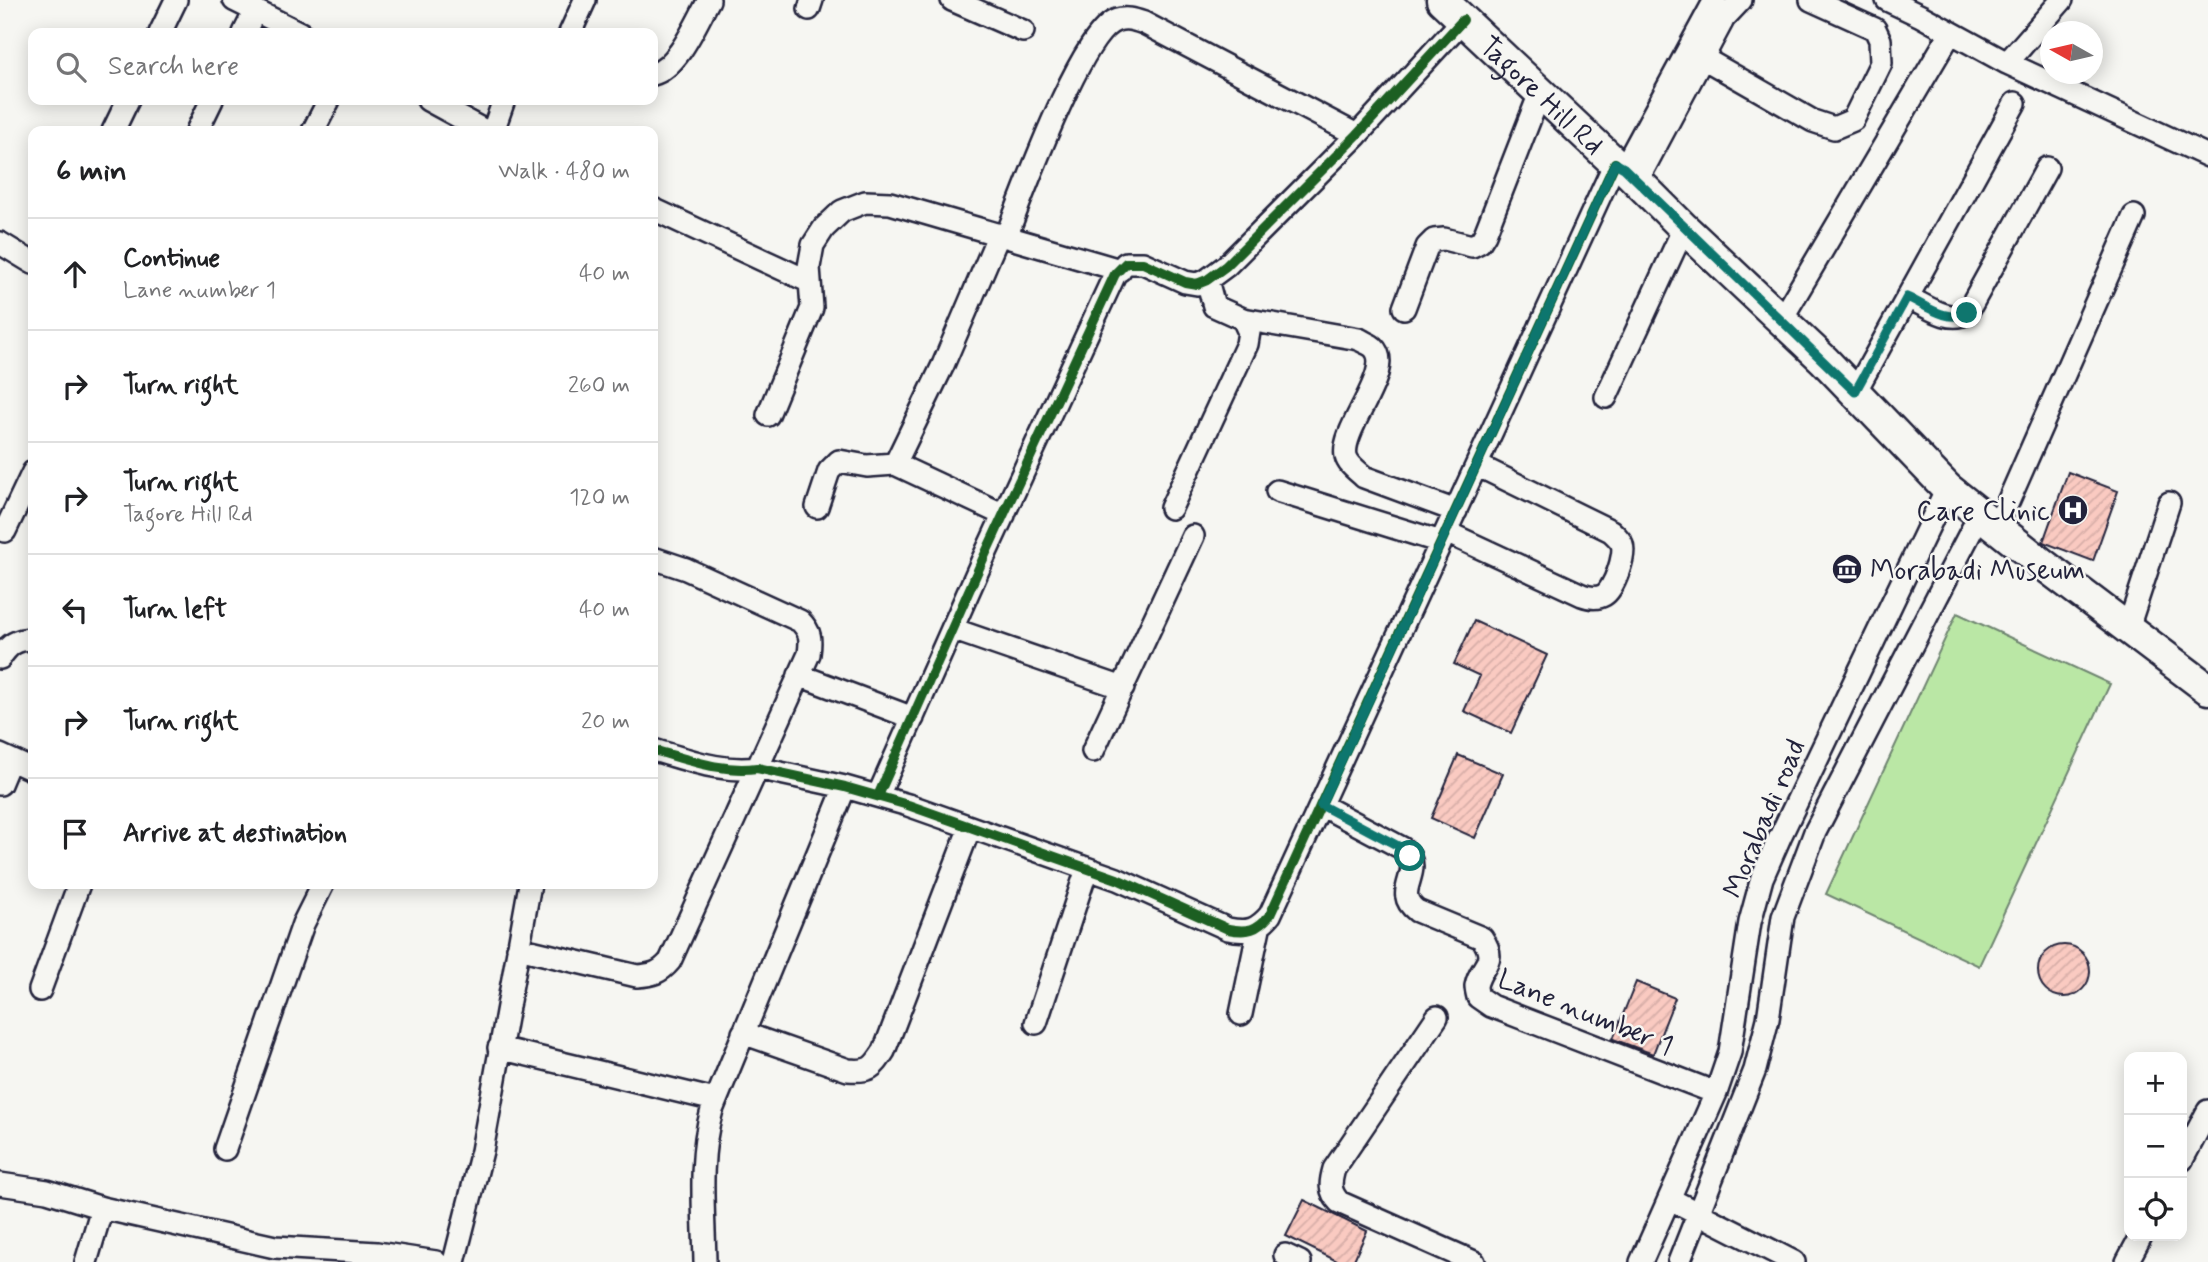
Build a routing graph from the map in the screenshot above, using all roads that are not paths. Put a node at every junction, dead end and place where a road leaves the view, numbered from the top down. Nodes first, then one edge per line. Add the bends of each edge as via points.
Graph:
1 (176, 0) edge
2 (234, 0) edge
3 (585, 0) edge
4 (709, 0) edge
5 (952, 0) edge
6 (1442, 0) edge
7 (1715, 0) edge
8 (1741, 0) edge
9 (1811, 0) edge
10 (2062, 0) edge
11 (1899, 3) edge
12 (255, 10) junction
13 (1463, 20) junction
14 (162, 28) edge
15 (246, 28) edge
16 (290, 28) edge
17 (572, 28) edge
18 (1023, 31) dead end
19 (1950, 34) junction
20 (1703, 58) junction
21 (2007, 63) junction
22 (658, 73) edge
23 (1540, 93) junction
24 (2015, 103) dead end
25 (126, 105) edge
26 (210, 105) edge
27 (326, 105) edge
28 (437, 105) edge
29 (500, 105) edge
30 (115, 126) edge
31 (199, 126) edge
32 (316, 126) edge
33 (475, 126) edge
34 (482, 126) edge
35 (1357, 135) junction
36 (2208, 156) edge
37 (2047, 168) dead end
38 (1625, 171) junction
39 (658, 211) edge
40 (2134, 216) dead end
41 (1684, 228) junction
42 (1003, 235) junction
43 (0, 243) edge
44 (28, 260) edge
45 (1120, 270) junction
46 (1207, 281) junction
47 (810, 282) junction
48 (1907, 297) junction
49 (1405, 308) dead end
50 (1242, 319) junction
51 (1781, 320) junction
52 (1855, 392) junction
53 (1606, 397) dead end
54 (768, 415) dead end
55 (895, 464) junction
56 (1477, 465) junction
57 (28, 483) edge
58 (1947, 488) junction
59 (1277, 491) dead end
60 (2169, 503) dead end
61 (817, 507) dead end
62 (1171, 508) dead end
63 (1456, 511) junction
64 (1004, 515) junction
65 (1988, 520) junction
66 (5, 531) dead end
67 (1193, 536) dead end
68 (1443, 537) junction
69 (658, 560) edge
70 (2128, 628) junction
71 (952, 629) junction
72 (28, 639) edge
73 (0, 658) edge
74 (799, 675) junction
75 (1123, 688) junction
76 (2208, 689) edge
77 (913, 718) junction
78 (658, 751) edge
79 (1093, 751) dead end
80 (5, 757) edge
81 (28, 768) edge
82 (757, 768) junction
83 (0, 784) edge
84 (845, 787) junction
85 (878, 796) junction
86 (1321, 805) junction
87 (970, 827) junction
88 (1087, 869) junction
89 (77, 889) edge
90 (320, 889) edge
91 (529, 889) edge
92 (1259, 928) junction
93 (518, 948) junction
94 (40, 990) dead end
95 (1241, 1014) dead end
96 (1437, 1017) dead end
97 (1036, 1023) dead end
98 (743, 1034) junction
99 (499, 1048) junction
100 (1716, 1093) junction
101 (715, 1100) junction
102 (2208, 1111) edge
103 (225, 1149) dead end
104 (2187, 1151) edge
105 (0, 1184) edge
106 (1670, 1199) junction
107 (102, 1208) junction
108 (1698, 1215) junction
109 (2138, 1241) edge
110 (273, 1255) edge
111 (341, 1256) edge
112 (86, 1262) edge
113 (436, 1262) edge
114 (454, 1262) edge
115 (705, 1262) edge
116 (1474, 1262) edge
117 (1641, 1262) edge
118 (1679, 1262) edge
119 (1794, 1262) edge
120 (2127, 1262) edge

1 - 14 street
2 - 12 street
3 - 17 street
4 - 22 street via 676,58
5 - 18 street
6 - 13 main road, Tagore Hill Rd
7 - 38 street
8 - 20 street via 1724,18
9 - 20 street via 1875,29 1880,40 1881,63 1853,120 1834,128 1813,121
10 - 21 street
11 - 19 street
12 - 15 street
12 - 16 street
13 - 23 main road, Tagore Hill Rd
13 - 35 street
19 - 21 street
19 - 51 street
20 - 38 street
21 - 36 street
23 - 38 main road, Tagore Hill Rd
23 - 49 street via 1480,242 1472,246 1434,240 1427,247
24 - 48 street
25 - 30 street
26 - 31 street
27 - 32 street
28 - 33 street
29 - 34 street
35 - 42 street via 1143,23 1116,20 1081,62
35 - 46 street
37 - 48 street via 1967,313 1949,317
38 - 41 main road, Tagore Hill Rd
38 - 56 street
39 - 47 street
40 - 65 street, Morabadi road
41 - 51 main road, Tagore Hill Rd
41 - 53 street
42 - 45 street
42 - 47 street via 890,203 865,202 842,211 824,228 813,245
42 - 55 street
43 - 44 street
45 - 46 street via 1126,263 1143,263 1185,282
45 - 64 street
46 - 50 street via 1214,306
47 - 54 street via 813,298 807,323
48 - 52 street
50 - 62 street via 1250,332 1247,344
50 - 63 street via 1359,340 1374,348 1379,359 1376,376 1347,441 1346,457 1364,477
51 - 52 main road, Tagore Hill Rd
52 - 58 main road, Tagore Hill Rd
55 - 61 street via 839,461 829,471
55 - 64 street
56 - 63 street
56 - 68 street via 1611,531 1623,552 1609,591 1591,598
57 - 66 street
58 - 65 main road, Tagore Hill Rd
58 - 100 street, Morabadi road via 1762,878 1750,922 1730,1052
59 - 68 street
60 - 70 street
63 - 68 street
64 - 71 street
65 - 70 main road, Tagore Hill Rd
65 - 108 street, Morabadi road via 1815,832 1783,917 1755,1070
67 - 75 street
68 - 86 street
69 - 74 street via 800,621 811,640
70 - 76 main road, Tagore Hill Rd
71 - 75 street
71 - 77 street
72 - 73 street via 19,639
74 - 77 street
74 - 82 street
75 - 79 street
77 - 85 street
78 - 82 street via 720,768
80 - 81 street
80 - 83 street
82 - 84 street
82 - 93 street via 662,970 637,976
84 - 85 street
84 - 98 street
85 - 87 street
86 - 92 street via 1270,915
86 - 100 street, Lane number 1 via 1410,856 1409,905 1482,938 1489,959 1476,985 1484,1002
87 - 88 street
87 - 98 street via 875,1066 862,1072 848,1070
88 - 92 street via 1228,929 1244,933
88 - 97 street
89 - 94 street
90 - 103 street via 303,924
91 - 93 street
92 - 95 street
93 - 99 street
96 - 116 street via 1334,1169 1331,1193 1339,1202
98 - 101 street
99 - 101 street
99 - 114 street via 482,1151
100 - 106 street, Morabadi road
101 - 115 street via 704,1135
102 - 104 street
105 - 107 street via 47,1191
106 - 108 street
106 - 117 street, Morabadi road
107 - 110 street
107 - 112 street
108 - 118 street, Morabadi road
108 - 119 street
109 - 120 street
110 - 111 street
111 - 113 street via 377,1253

